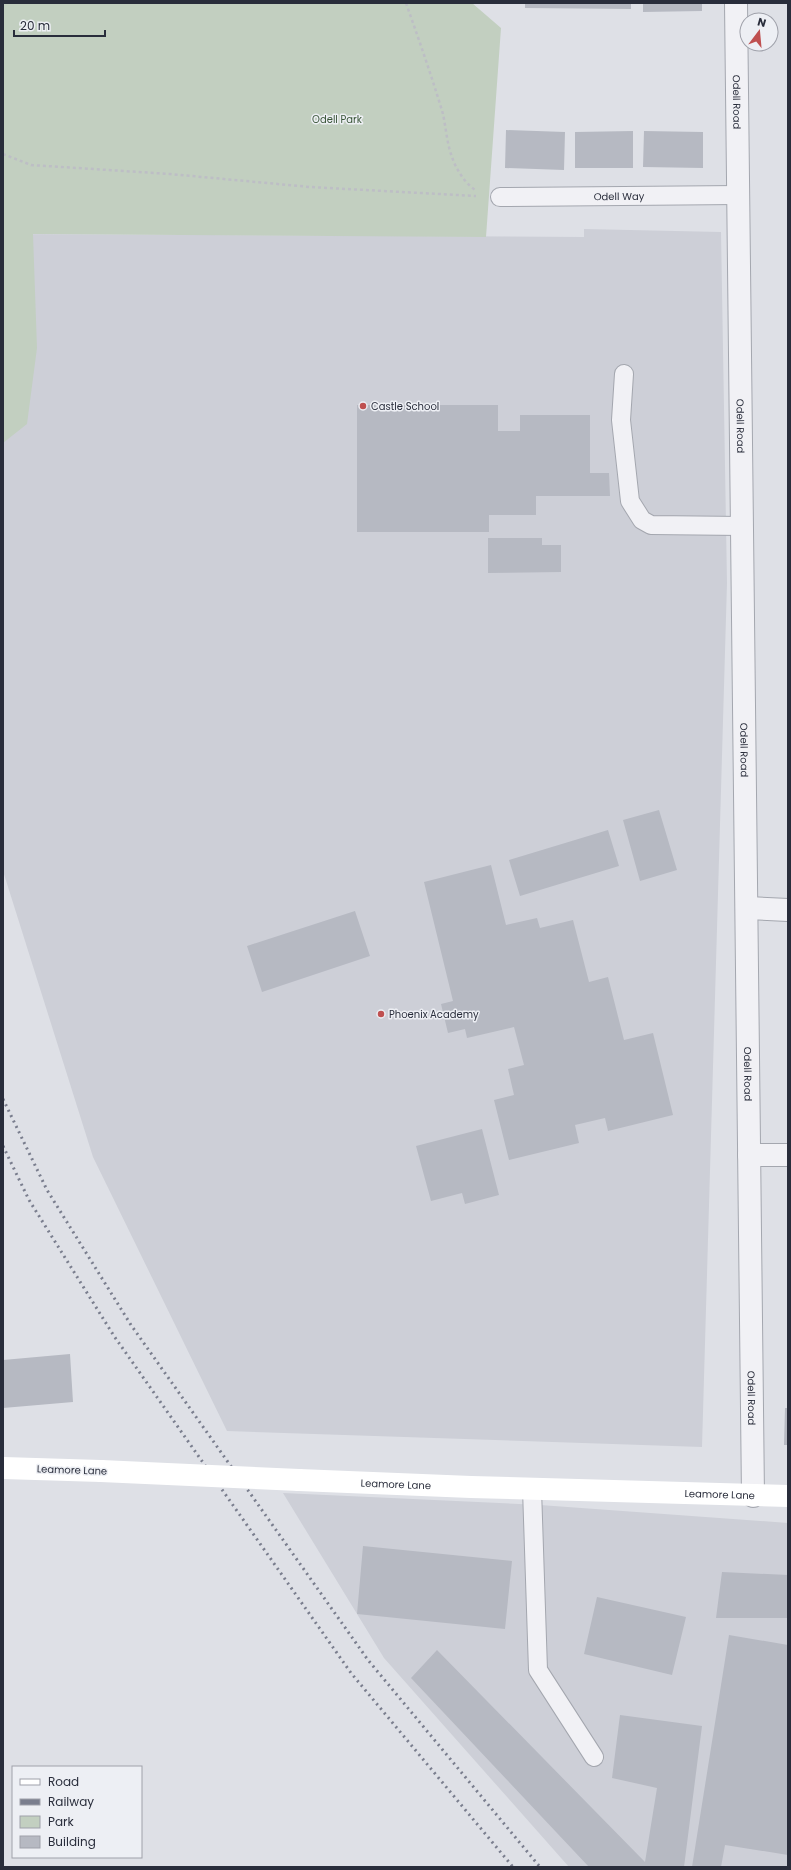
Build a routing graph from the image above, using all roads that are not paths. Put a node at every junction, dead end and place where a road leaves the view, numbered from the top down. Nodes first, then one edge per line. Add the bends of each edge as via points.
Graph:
1 (736, 3) edge
2 (738, 195) junction
3 (500, 196) dead end
4 (624, 374) dead end
5 (742, 526) junction
6 (746, 908) junction
7 (788, 910) edge
8 (749, 1155) junction
9 (788, 1155) edge
10 (3, 1468) edge
11 (532, 1489) junction
12 (753, 1496) junction
13 (788, 1496) edge
14 (594, 1756) dead end

1 - 2 street, Odell Road
2 - 3 lane, Odell Way
2 - 5 street, Odell Road
4 - 5 lane via 621,420 630,501 642,520 652,525
5 - 6 street, Odell Road
6 - 7 street
6 - 8 street, Odell Road
8 - 9 street
8 - 12 street, Odell Road
10 - 11 street, Leamore Lane, bridge
11 - 12 street, Leamore Lane
11 - 14 lane via 538,1670
12 - 13 street, Leamore Lane

